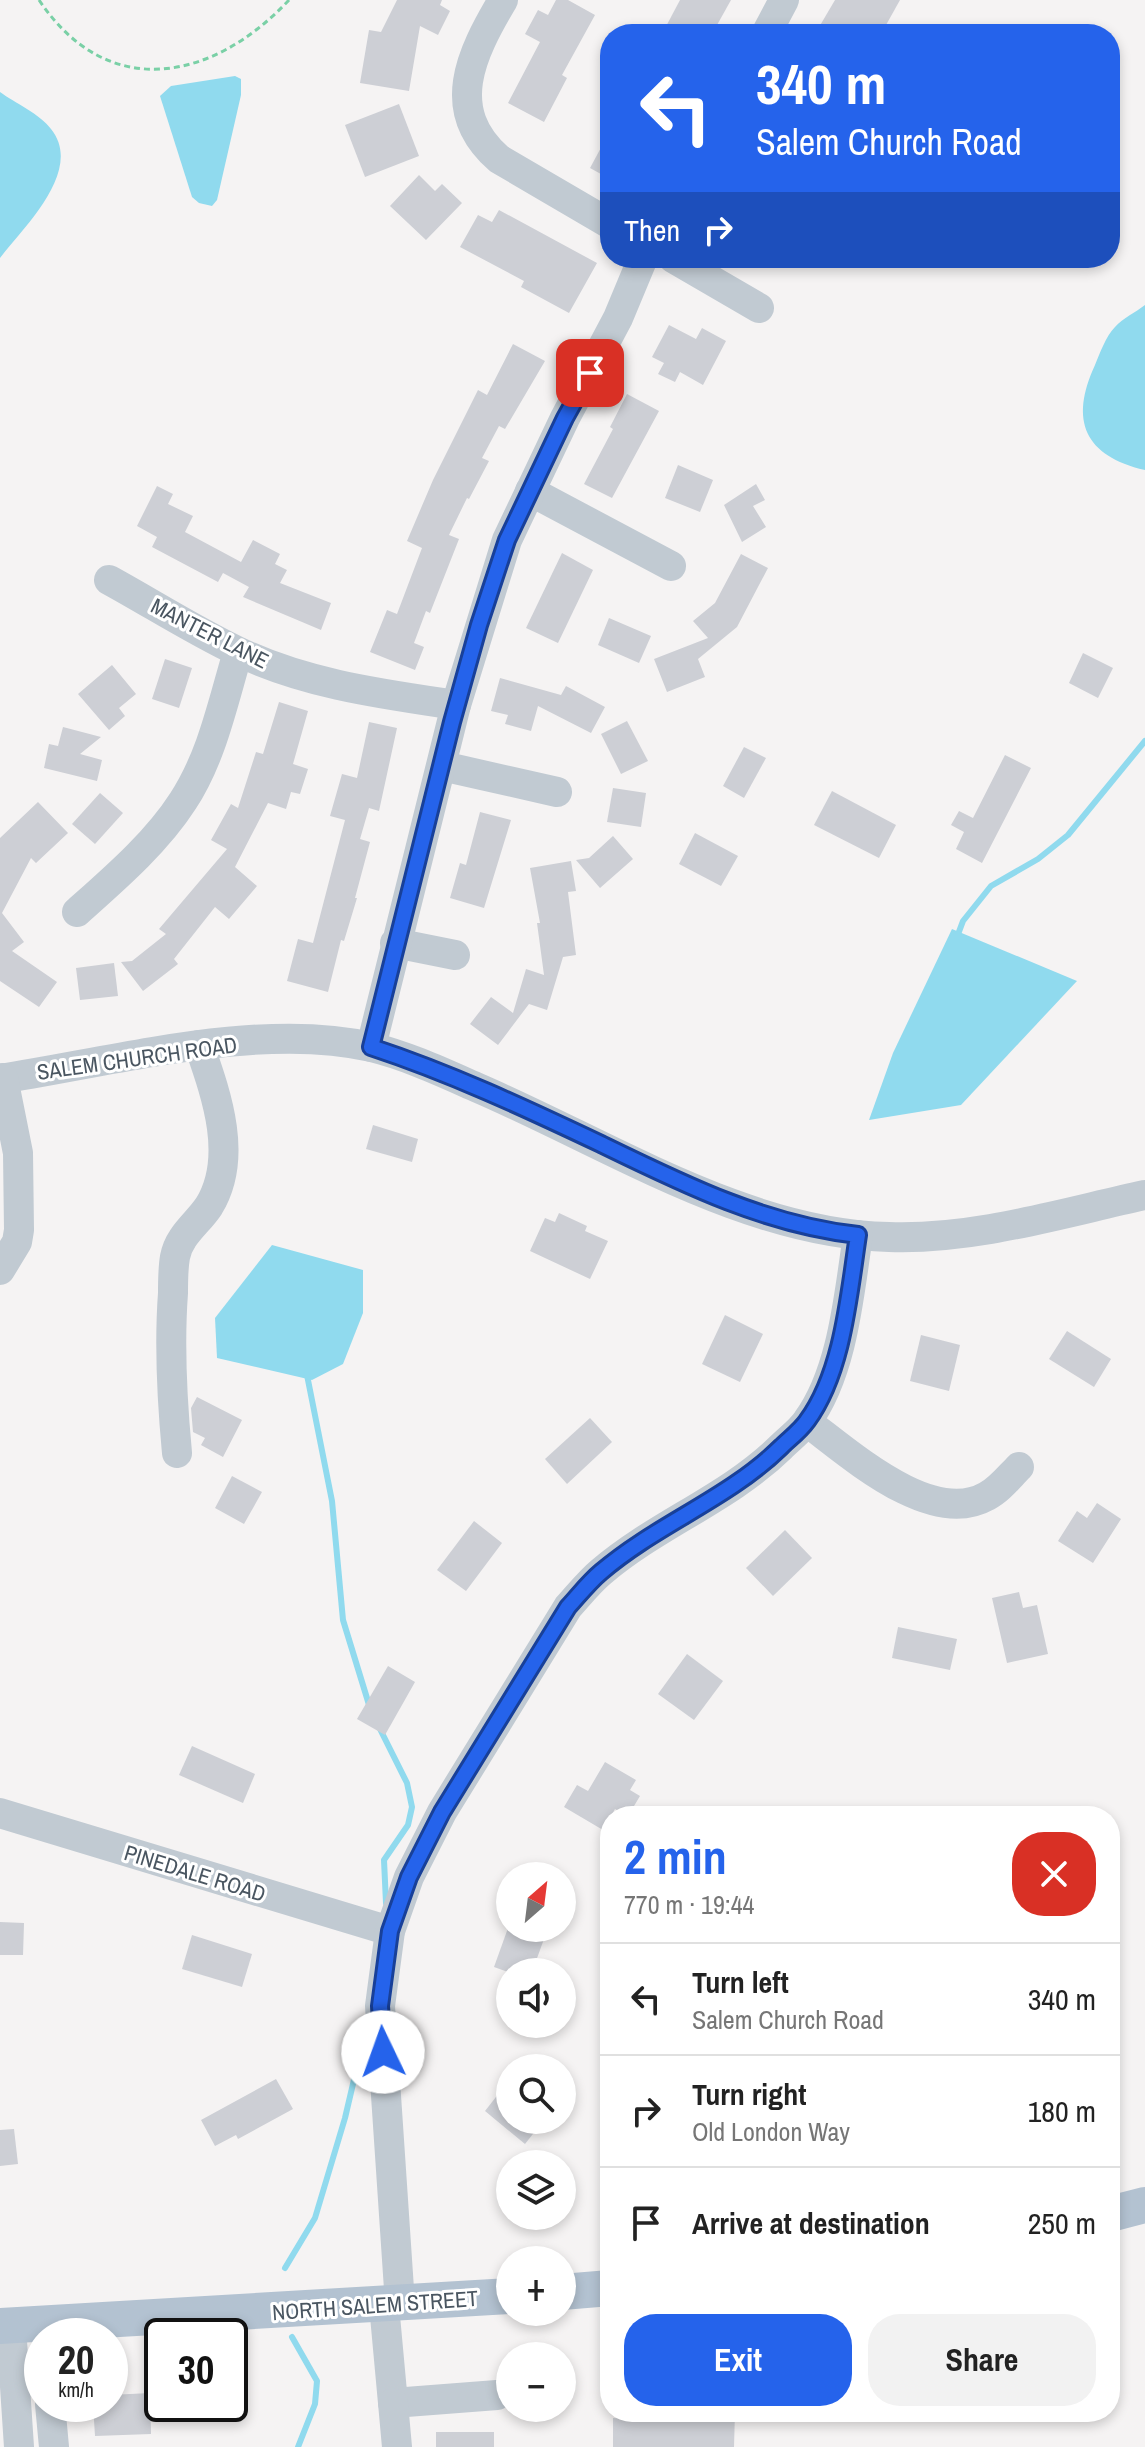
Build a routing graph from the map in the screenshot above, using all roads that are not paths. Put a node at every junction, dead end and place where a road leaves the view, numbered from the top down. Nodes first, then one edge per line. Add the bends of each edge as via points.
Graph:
1 (503, 0) edge
2 (784, 0) edge
3 (771, 24) edge
4 (600, 218) edge
5 (639, 268) edge
6 (690, 268) edge
7 (759, 308) dead end
8 (530, 491) junction
9 (671, 566) dead end
10 (109, 580) dead end
11 (238, 652) junction
12 (456, 705) junction
13 (442, 766) junction
14 (557, 792) dead end
15 (77, 912) dead end
16 (395, 943) junction
17 (455, 955) dead end
18 (199, 1045) junction
19 (371, 1047) junction
20 (2, 1079) edge
21 (1145, 1195) edge
22 (858, 1235) junction
23 (0, 1270) edge
24 (807, 1422) junction
25 (177, 1453) dead end
26 (1019, 1467) dead end
27 (0, 1813) edge
28 (390, 1931) junction
29 (1145, 2205) edge
30 (1120, 2211) edge
31 (600, 2289) edge
32 (576, 2291) edge
33 (496, 2297) edge
34 (392, 2304) junction
35 (128, 2321) edge
36 (496, 2395) edge
37 (393, 2403) junction
38 (24, 2422) edge
39 (52, 2422) edge
40 (19, 2447) edge
41 (54, 2447) edge
42 (397, 2447) edge

1 - 4 street via 468,73 465,89 472,122 483,146 499,159
2 - 3 street
5 - 8 street
6 - 7 street
8 - 9 street
8 - 12 street via 507,540
10 - 11 street, MANTER LANE
11 - 12 street, MANTER LANE via 330,683
11 - 15 street via 207,753 183,801 147,846
12 - 13 street
13 - 14 street
13 - 16 street
16 - 17 street
16 - 19 street
18 - 19 street, SALEM CHURCH ROAD via 287,1040
18 - 20 street, SALEM CHURCH ROAD
18 - 25 street via 221,1109 223,1137 220,1176 209,1205 175,1254 171,1321
19 - 22 street, SALEM CHURCH ROAD via 430,1067 744,1208
20 - 23 street via 18,1153 19,1230
21 - 22 street, SALEM CHURCH ROAD via 940,1235
22 - 24 street via 837,1353
24 - 26 street via 887,1480 929,1498 964,1504 987,1497
24 - 28 street via 732,1488 615,1560 568,1607 442,1812 409,1877
27 - 28 street, PINEDALE ROAD
28 - 34 street via 380,2006
29 - 30 main road
31 - 32 main road
33 - 34 main road, NORTH SALEM STREET
34 - 35 main road, NORTH SALEM STREET
34 - 37 street
36 - 37 street
37 - 42 street
38 - 40 street
39 - 41 street

